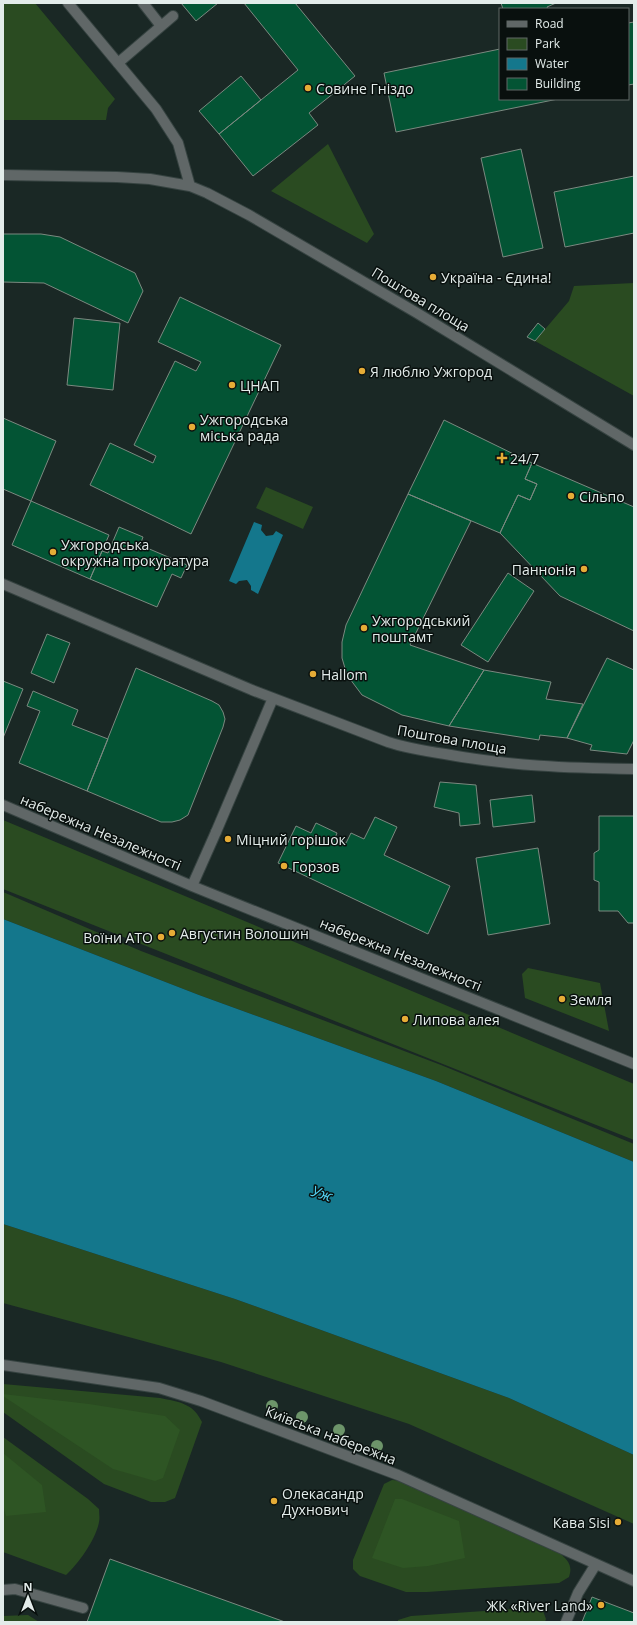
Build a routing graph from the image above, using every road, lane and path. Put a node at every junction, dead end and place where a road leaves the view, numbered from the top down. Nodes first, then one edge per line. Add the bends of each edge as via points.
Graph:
1 (68, 3) edge
2 (143, 3) edge
3 (173, 16) dead end
4 (162, 26) junction
5 (118, 63) junction
6 (3, 175) edge
7 (190, 186) junction
8 (634, 444) edge
9 (3, 584) edge
10 (273, 698) junction
11 (634, 770) edge
12 (3, 805) edge
13 (192, 886) junction
14 (634, 1064) edge
15 (3, 1365) edge
16 (596, 1564) junction
17 (634, 1581) edge
18 (3, 1590) edge
19 (83, 1608) dead end
20 (566, 1622) edge

1 - 5 street
2 - 4 street
3 - 4 street
4 - 5 street
5 - 7 street via 156,109 178,143
6 - 7 street, Поштова площа via 117,177 150,179
7 - 8 street, Поштова площа via 250,215
9 - 10 street, Поштова площа
10 - 11 street, Поштова площа via 405,747 480,761 541,767
10 - 13 street
12 - 13 street, набережна Незалежності
13 - 14 street, набережна Незалежності
15 - 16 street, Київська набережна via 159,1388 202,1401 398,1475
16 - 17 street, Київська набережна
16 - 20 street via 578,1593
18 - 19 street via 15,1589

